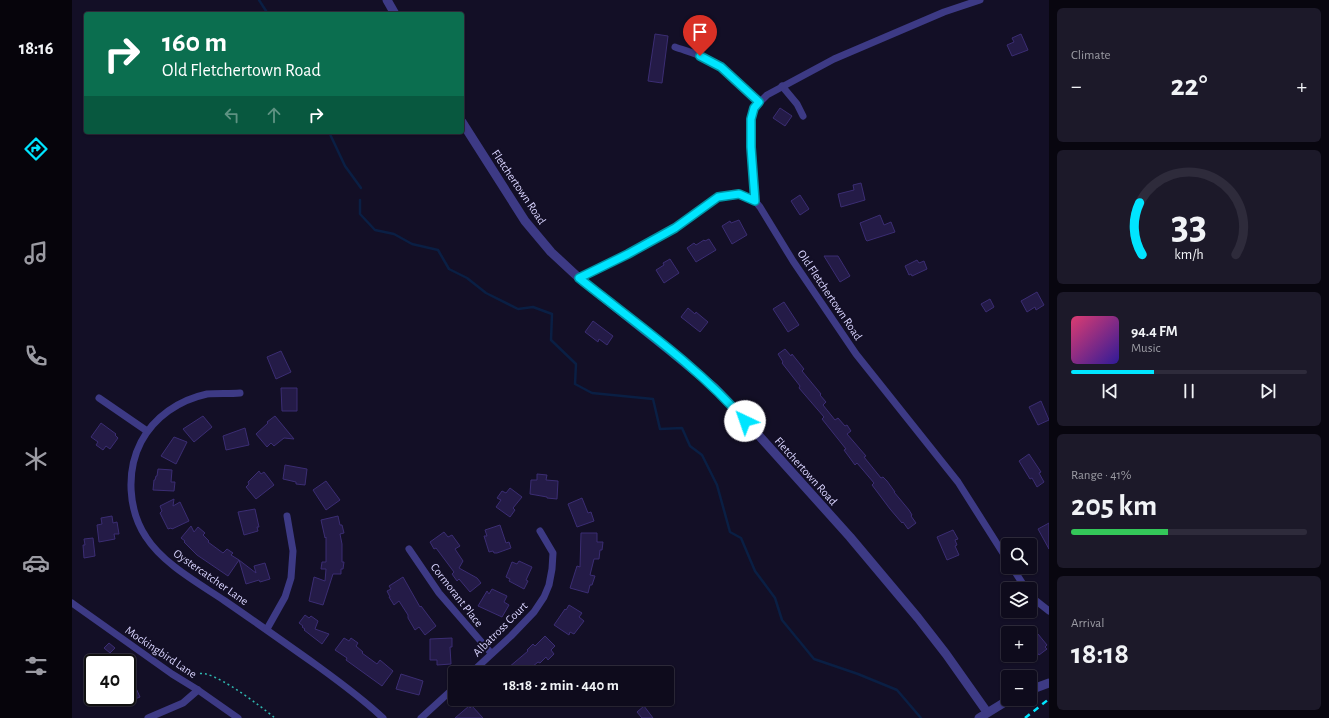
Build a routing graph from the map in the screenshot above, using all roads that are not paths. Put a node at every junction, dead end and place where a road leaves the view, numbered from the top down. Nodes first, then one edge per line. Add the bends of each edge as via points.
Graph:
1 (387, 0) edge
2 (980, 0) edge
3 (394, 12) edge
4 (675, 47) dead end
5 (782, 86) junction
6 (759, 102) junction
7 (803, 116) dead end
8 (464, 125) edge
9 (755, 201) junction
10 (579, 278) junction
11 (240, 393) dead end
12 (99, 398) dead end
13 (146, 431) junction
14 (287, 516) dead end
15 (540, 531) dead end
16 (409, 549) dead end
17 (1001, 550) edge
18 (1037, 602) edge
19 (72, 603) edge
20 (1049, 611) edge
21 (267, 629) junction
22 (491, 654) junction
23 (478, 666) edge
24 (1049, 683) edge
25 (1037, 687) edge
26 (198, 690) junction
27 (448, 693) edge
28 (1001, 704) edge
29 (987, 712) junction
30 (148, 718) edge
31 (238, 718) edge
32 (383, 718) edge
33 (421, 718) edge
34 (979, 718) edge

1 - 3 street
2 - 5 street via 944,12 834,59
4 - 6 street via 721,67
5 - 6 street
5 - 7 street
6 - 9 street via 751,119
8 - 10 street, Fletchertown Road via 525,221 551,252
9 - 10 street via 739,194 718,197 675,228
9 - 17 street, Old Fletchertown Road via 856,354 958,482
10 - 29 street, Fletchertown Road via 669,350 736,410 850,537 918,618
11 - 13 street, Oystercatcher Lane via 209,394 192,398 169,410
12 - 13 street
13 - 21 street, Oystercatcher Lane via 138,448 131,485 137,520 146,538 161,555 181,571
14 - 21 street via 293,551 291,578 285,597
15 - 22 street, Albatross Court via 553,553 549,586 534,612
16 - 22 street, Cormorant Place via 439,593
18 - 20 street
19 - 26 street, Mockingbird Lane
21 - 32 street, Oystercatcher Lane via 371,706
22 - 23 street, Albatross Court
24 - 25 street
26 - 30 street via 183,703
26 - 31 street, Mockingbird Lane
27 - 33 street
28 - 29 street
29 - 34 street

